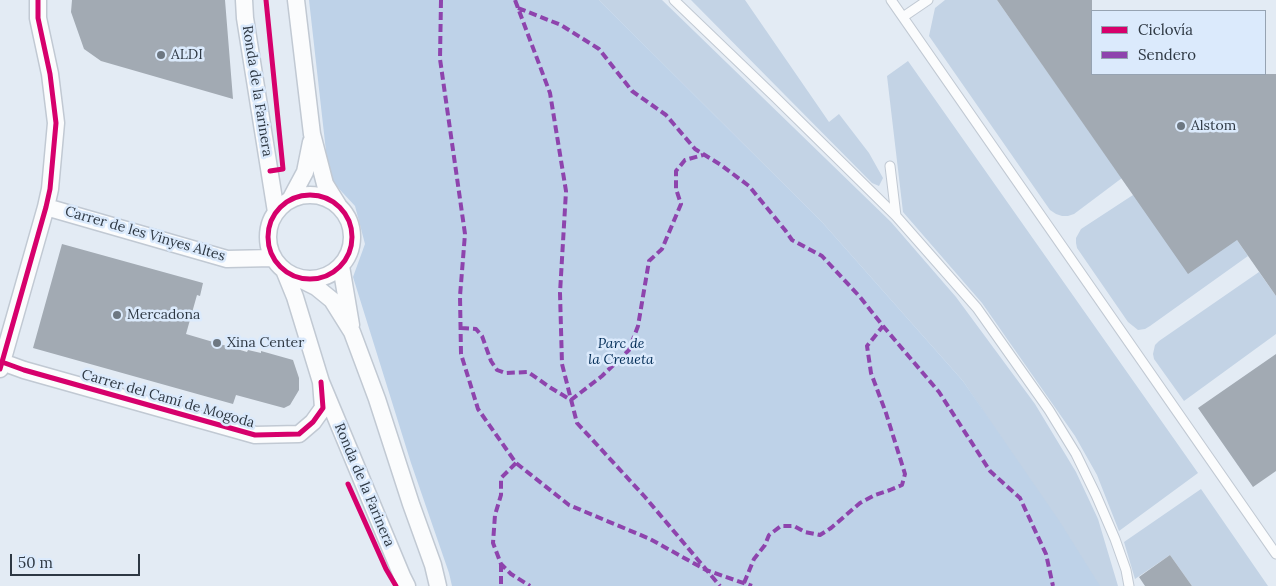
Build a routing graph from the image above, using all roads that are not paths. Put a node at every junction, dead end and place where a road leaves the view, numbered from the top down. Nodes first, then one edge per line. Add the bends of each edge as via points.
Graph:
1 (38, 0) edge
2 (244, 0) edge
3 (296, 0) edge
4 (674, 0) edge
5 (891, 0) edge
6 (928, 0) edge
7 (903, 17) junction
8 (312, 134) junction
9 (890, 166) dead end
10 (290, 200) junction
11 (46, 207) junction
12 (340, 207) junction
13 (276, 212) junction
14 (896, 216) junction
15 (341, 266) junction
16 (285, 269) junction
17 (352, 332) junction
18 (1, 366) edge
19 (321, 382) junction
20 (1276, 554) edge
21 (408, 586) edge
22 (438, 586) edge
23 (1129, 586) edge

1 - 11 street via 38,18 56,123
2 - 13 street, Ronda de la Farinera
3 - 8 street
4 - 14 lane
5 - 7 lane
6 - 7 lane
7 - 20 lane
8 - 10 street via 305,172
8 - 12 street via 325,184
9 - 14 lane
10 - 12 street via 307,195 324,198
10 - 13 street
11 - 16 street, Carrer de les Vinyes Altes via 227,259
11 - 18 street
12 - 15 street via 350,222 352,237 350,253
13 - 16 street via 269,228 268,244
14 - 23 lane via 977,308 1049,410 1096,495 1126,570
15 - 16 street via 328,276 313,280
15 - 17 street
16 - 17 street via 332,300
16 - 19 street, Ronda de la Farinera
17 - 22 street
18 - 19 street, Carrer del Camí de Mogoda via 255,435 299,434 323,408
19 - 21 street, Ronda de la Farinera

